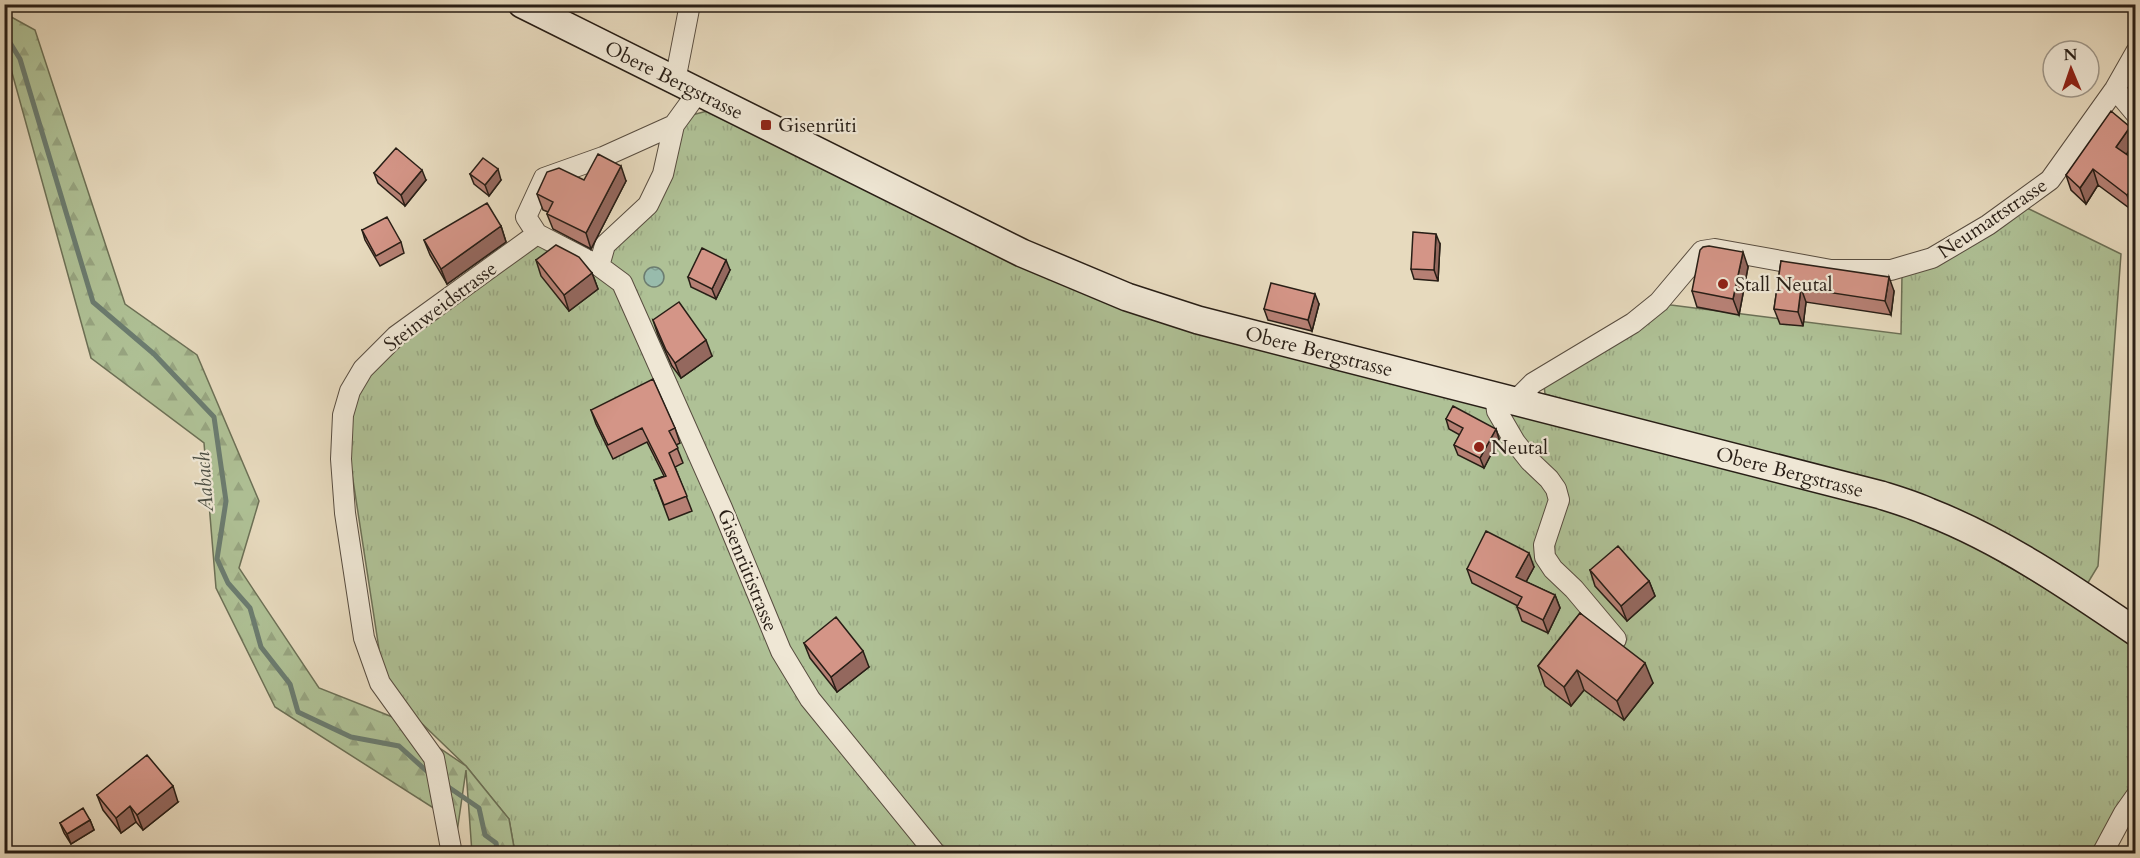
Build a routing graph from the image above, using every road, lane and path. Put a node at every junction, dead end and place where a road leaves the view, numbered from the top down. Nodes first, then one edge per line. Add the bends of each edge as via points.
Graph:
1 (522, 4) edge
2 (690, 4) edge
3 (2136, 51) edge
4 (686, 86) junction
5 (2115, 89) junction
6 (2136, 114) edge
7 (675, 125) junction
8 (537, 234) junction
9 (599, 266) junction
10 (1505, 398) junction
11 (2136, 632) edge
12 (1616, 639) edge
13 (2136, 795) edge
14 (452, 854) edge
15 (936, 854) edge
16 (2102, 854) edge

1 - 4 main road, Obere Bergstrasse
2 - 4 street
3 - 5 street, Neumattstrasse
4 - 7 street
4 - 10 main road, Obere Bergstrasse via 1022,253 1127,297 1198,320
5 - 6 street
5 - 10 street, Neumattstrasse via 2050,180 1988,225 1932,258 1891,270 1831,270 1715,249 1702,251 1659,302 1633,323
7 - 8 street via 544,178 526,217
7 - 9 street via 663,174 648,205 605,245
8 - 9 street
8 - 14 street, Steinweidstrasse via 396,336 363,369 350,391 343,415 340,459 345,513 364,638 380,683 434,758
9 - 15 street, Gisenrütistrasse via 622,283 781,651 810,699
10 - 11 main road, Obere Bergstrasse via 1881,495 1930,512 2029,562
10 - 12 street via 1497,411 1515,442 1556,489 1559,500 1544,545 1545,556
13 - 16 street

